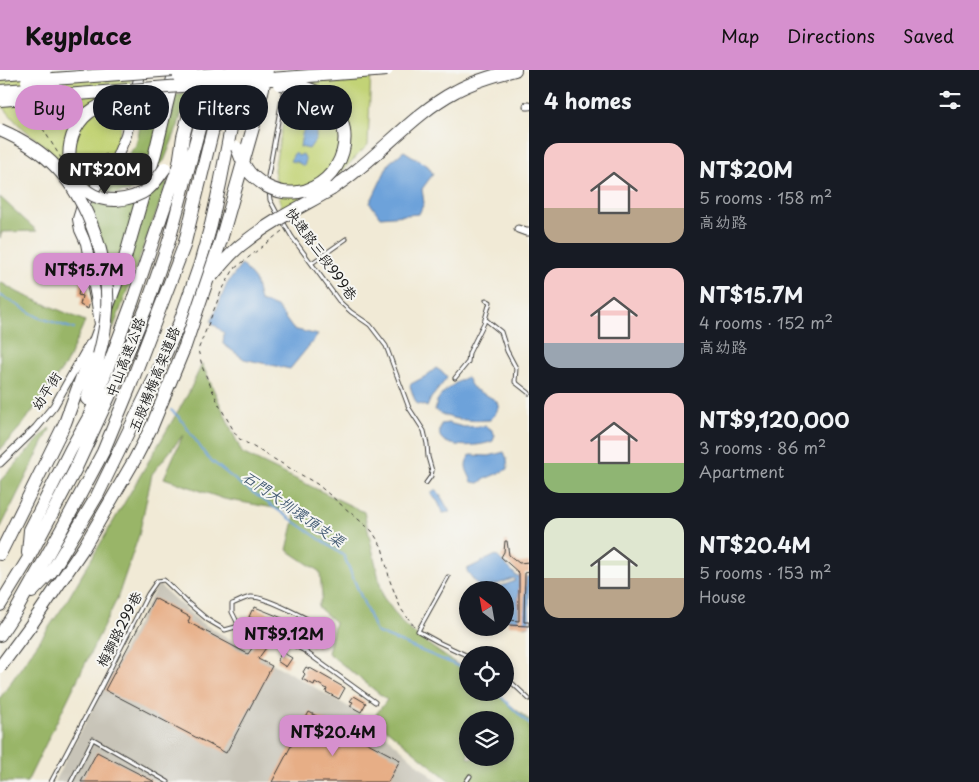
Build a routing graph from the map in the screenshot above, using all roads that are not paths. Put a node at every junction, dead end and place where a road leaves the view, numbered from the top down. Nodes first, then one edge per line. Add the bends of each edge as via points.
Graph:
1 (46, 70) edge
2 (141, 70) edge
3 (174, 70) edge
4 (200, 70) edge
5 (213, 70) edge
6 (227, 70) edge
7 (266, 70) edge
8 (288, 70) edge
9 (387, 70) edge
10 (498, 70) edge
11 (514, 70) edge
12 (0, 74) edge
13 (243, 75) edge
14 (0, 82) edge
15 (187, 85) edge
16 (179, 86) edge
17 (179, 87) edge
18 (0, 91) edge
19 (0, 100) edge
20 (0, 130) edge
21 (231, 130) edge
22 (235, 130) edge
23 (183, 137) junction
24 (332, 189) junction
25 (518, 229) dead end
26 (529, 232) edge
27 (346, 239) dead end
28 (312, 262) junction
29 (486, 300) dead end
30 (485, 319) junction
31 (100, 324) joint
32 (454, 378) dead end
33 (529, 393) edge
34 (135, 419) junction
35 (71, 449) junction
36 (0, 463) edge
37 (426, 483) dead end
38 (0, 554) edge
39 (27, 561) junction
40 (448, 577) dead end
41 (0, 605) edge
42 (17, 609) junction
43 (239, 626) junction
44 (330, 632) dead end
45 (0, 635) edge
46 (459, 652) edge
47 (0, 668) edge
48 (514, 686) edge
49 (529, 699) edge
50 (375, 702) dead end
51 (470, 776) dead end
52 (50, 782) edge
53 (71, 782) edge
54 (168, 782) edge
55 (466, 782) edge

1 - 12 highway, bridge
2 - 31 street via 126,135 116,157 82,206 78,219 86,243
3 - 14 highway, bridge
3 - 38 highway, bridge via 156,153 123,265 65,423
4 - 23 highway
5 - 39 highway, 中山高速公路 via 169,241 146,308 79,462
6 - 42 highway, 中山高速公路 via 184,246 130,389 102,452
7 - 18 highway, bridge
7 - 47 highway, 五股楊梅高架道路, bridge via 258,110 221,240 185,346 152,426 84,547
8 - 28 lane, 快速路三段999巷 via 267,181 270,200 292,238
9 - 13 highway, bridge
10 - 24 highway via 454,84 423,104
11 - 24 highway via 458,90 426,110
13 - 15 highway, bridge
13 - 22 highway, bridge via 258,83 291,85 324,95 337,108 343,126 342,155 323,182 303,192 286,193 260,182 249,172 237,148
16 - 19 highway, bridge
17 - 23 highway, bridge via 109,102 84,117 70,142 72,172 81,185 97,196 110,200 126,199 149,188
20 - 35 highway, bridge via 26,143 57,169 81,202 100,249 107,292 104,339
21 - 34 highway via 200,264 179,324
23 - 35 highway via 179,164 132,303 88,417
24 - 34 highway, bridge via 268,226 226,259 200,293 160,376
25 - 26 street
27 - 28 lane
28 - 37 lane, 快速路三段999巷 via 338,300 370,325 386,346 410,408 424,431 432,471
29 - 30 lane via 490,302
30 - 32 lane via 468,362
30 - 33 lane via 501,332 516,368 515,382
31 - 36 street, 幼平街 via 54,406
34 - 42 highway via 97,496 52,571
35 - 39 highway via 30,530
39 - 41 highway, 中山高速公路
40 - 46 lane via 418,630
42 - 45 highway, 中山高速公路
43 - 44 lane via 232,604 252,597 276,604
43 - 50 lane, 梅獅路299巷 via 303,650
43 - 52 lane, 梅獅路299巷 via 225,630 208,620 164,580 157,581
48 - 49 lane
51 - 55 lane
53 - 54 lane via 93,740

